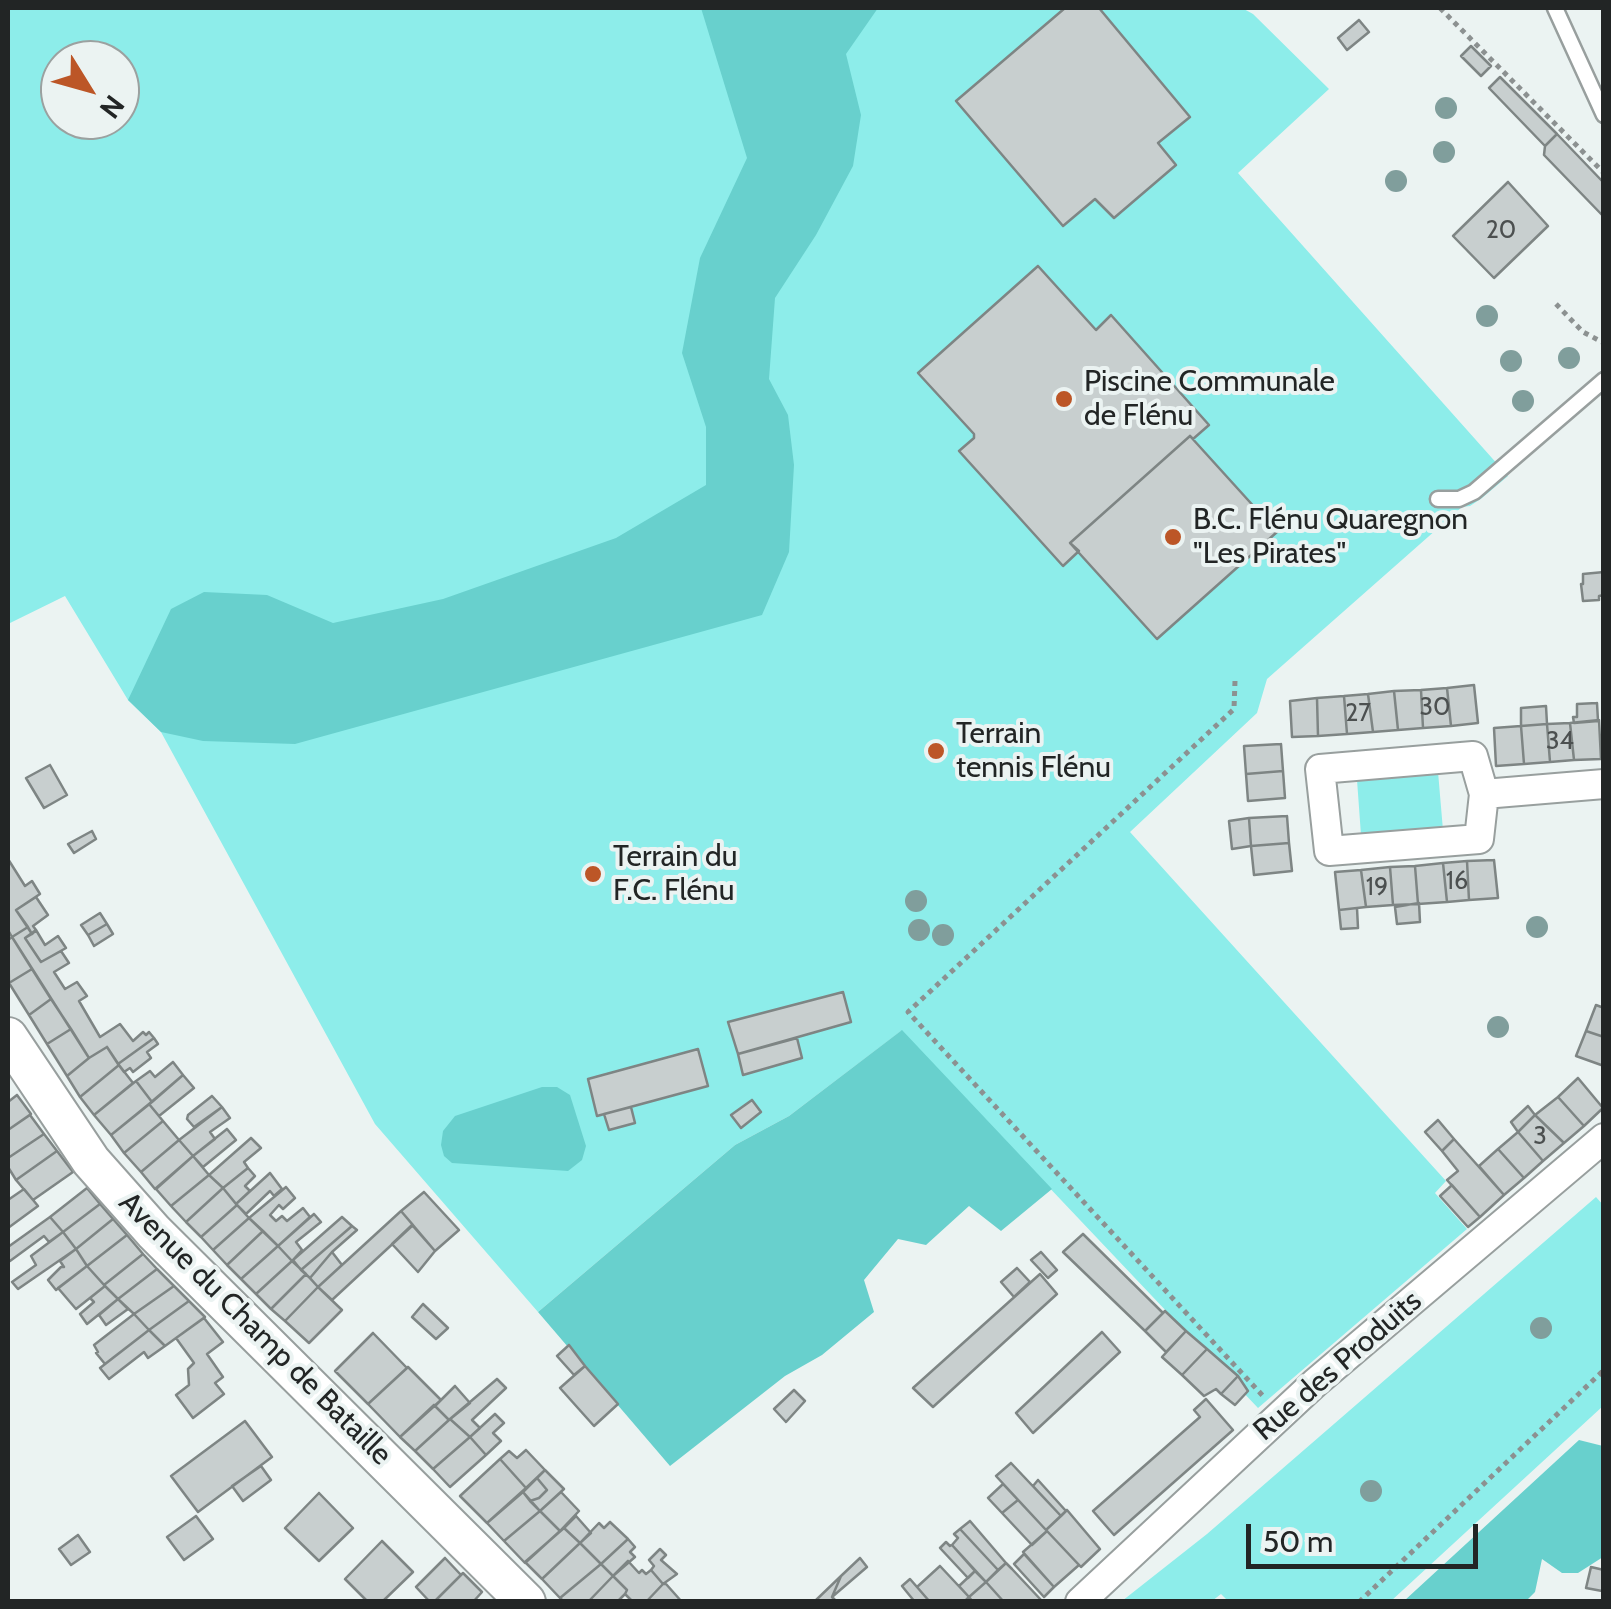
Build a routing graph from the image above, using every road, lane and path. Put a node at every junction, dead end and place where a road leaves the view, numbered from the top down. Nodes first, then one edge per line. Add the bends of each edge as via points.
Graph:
1 (1440, 8) edge
2 (1554, 8) edge
3 (1604, 115) edge
4 (1604, 174) edge
5 (1556, 304) dead end
6 (1604, 343) edge
7 (1604, 380) edge
8 (1438, 500) dead end
9 (1234, 681) dead end
10 (1604, 784) edge
11 (1484, 794) junction
12 (8, 1038) edge
13 (1604, 1138) edge
14 (1604, 1147) edge
15 (1604, 1176) edge
16 (1604, 1370) edge
17 (1315, 1383) junction
18 (526, 1602) edge
19 (1080, 1602) edge
20 (1358, 1602) edge

1 - 4 path
2 - 3 lane
5 - 6 path
7 - 8 lane via 1474,492
9 - 17 path via 1234,709 908,1012 1267,1400
10 - 11 street
11 - 11 street via 1473,756 1320,770 1329,851 1479,839
12 - 18 street, Avenue du Champ de Bataille via 91,1161 154,1232
13 - 17 street, Rue des Produits
14 - 15 street via 1598,1169
16 - 20 path
17 - 19 street, Rue des Produits

